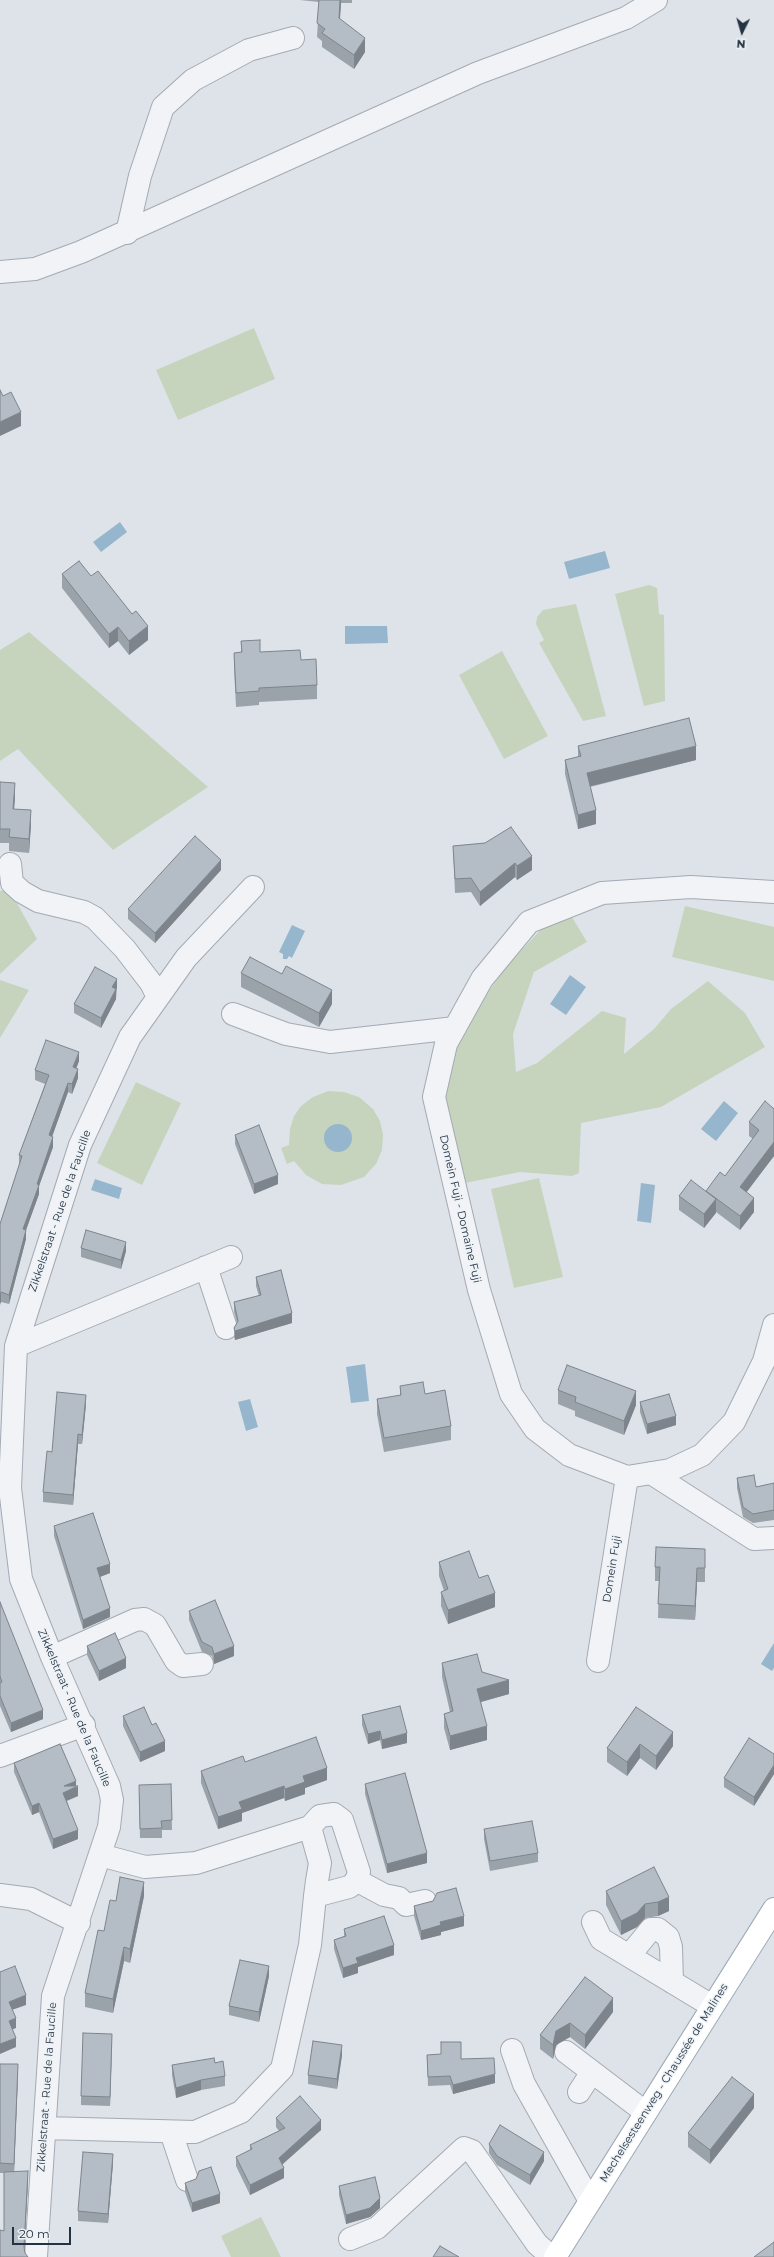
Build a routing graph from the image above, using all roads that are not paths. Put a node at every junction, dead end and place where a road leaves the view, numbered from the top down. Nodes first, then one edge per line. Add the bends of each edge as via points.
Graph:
1 (656, 0) edge
2 (293, 38) dead end
3 (127, 233) junction
4 (0, 272) edge
5 (10, 864) dead end
6 (253, 887) dead end
7 (774, 892) edge
8 (158, 997) junction
9 (233, 1014) dead end
10 (455, 1028) junction
11 (231, 1257) dead end
12 (206, 1267) junction
13 (774, 1325) edge
14 (226, 1328) dead end
15 (16, 1346) junction
16 (651, 1473) junction
17 (627, 1477) junction
18 (5, 1489) edge
19 (774, 1538) edge
20 (52, 1657) junction
21 (598, 1661) dead end
22 (202, 1664) dead end
23 (84, 1725) junction
24 (0, 1756) edge
25 (310, 1827) junction
26 (100, 1855) junction
27 (356, 1880) junction
28 (0, 1894) edge
29 (315, 1896) junction
30 (425, 1901) dead end
31 (774, 1909) edge
32 (593, 1922) dead end
33 (79, 1923) junction
34 (629, 1956) junction
35 (672, 1982) junction
36 (712, 2006) junction
37 (512, 2050) dead end
38 (566, 2052) dead end
39 (592, 2072) junction
40 (579, 2092) dead end
41 (646, 2112) junction
42 (45, 2128) junction
43 (171, 2132) junction
44 (187, 2180) dead end
45 (590, 2200) junction
46 (350, 2239) dead end
47 (36, 2257) edge
48 (554, 2257) edge

1 - 3 street via 626,18 478,72
2 - 3 street via 249,50 194,80 163,107 140,176
3 - 4 street via 35,269
5 - 8 street via 12,882 22,892 38,901 84,912 95,918 125,949 151,983
6 - 8 street, Zikkelstraat - Rue de la Faucille via 186,958
7 - 10 street, Domein Fuji - Domaine Fuji via 691,886 602,893 529,922 482,979
8 - 15 street, Zikkelstraat - Rue de la Faucille via 130,1036 80,1145
9 - 10 street via 286,1034 330,1042
10 - 17 street, Domein Fuji - Domaine Fuji via 446,1044 434,1097 479,1290 512,1394 535,1429 569,1455
11 - 12 street
12 - 14 street
12 - 15 street
13 - 16 street via 764,1361 734,1422 702,1455 670,1470
15 - 18 street, Zikkelstraat - Rue de la Faucille
16 - 17 street
16 - 19 street via 754,1539
17 - 21 street, Domein Fuji
18 - 20 street, Zikkelstraat - Rue de la Faucille via 21,1580
20 - 22 street via 135,1620 144,1619 155,1624 176,1661 183,1666
20 - 23 street, Zikkelstraat - Rue de la Faucille
23 - 24 street
23 - 26 street, Zikkelstraat - Rue de la Faucille via 109,1786 112,1800 109,1827
25 - 26 street via 196,1863 145,1867
25 - 27 street via 320,1816 327,1814 334,1814 342,1820 359,1872
25 - 29 street via 320,1863
26 - 33 street, Zikkelstraat - Rue de la Faucille
27 - 29 street via 349,1887
27 - 30 street via 384,1895 399,1898 406,1905
28 - 33 street via 31,1900
29 - 43 street via 310,1945 282,2069 241,2112 195,2132
31 - 36 main road, Mechelsesteenweg - Chaussée de Malines
32 - 34 street via 601,1939
33 - 42 street, Zikkelstraat - Rue de la Faucille via 53,2001
34 - 35 street
34 - 35 street via 651,1929 658,1929 668,1937 671,1947
35 - 36 street
36 - 41 main road, Mechelsesteenweg - Chaussée de Malines
37 - 45 street via 524,2084
38 - 39 street
39 - 40 street
39 - 41 street
41 - 45 main road, Mechelsesteenweg - Chaussée de Malines
42 - 43 street
42 - 47 street, Zikkelstraat - Rue de la Faucille
43 - 44 street
45 - 48 main road, Mechelsesteenweg - Chaussée de Malines
46 - 48 street via 377,2228 464,2148 472,2151 537,2244

